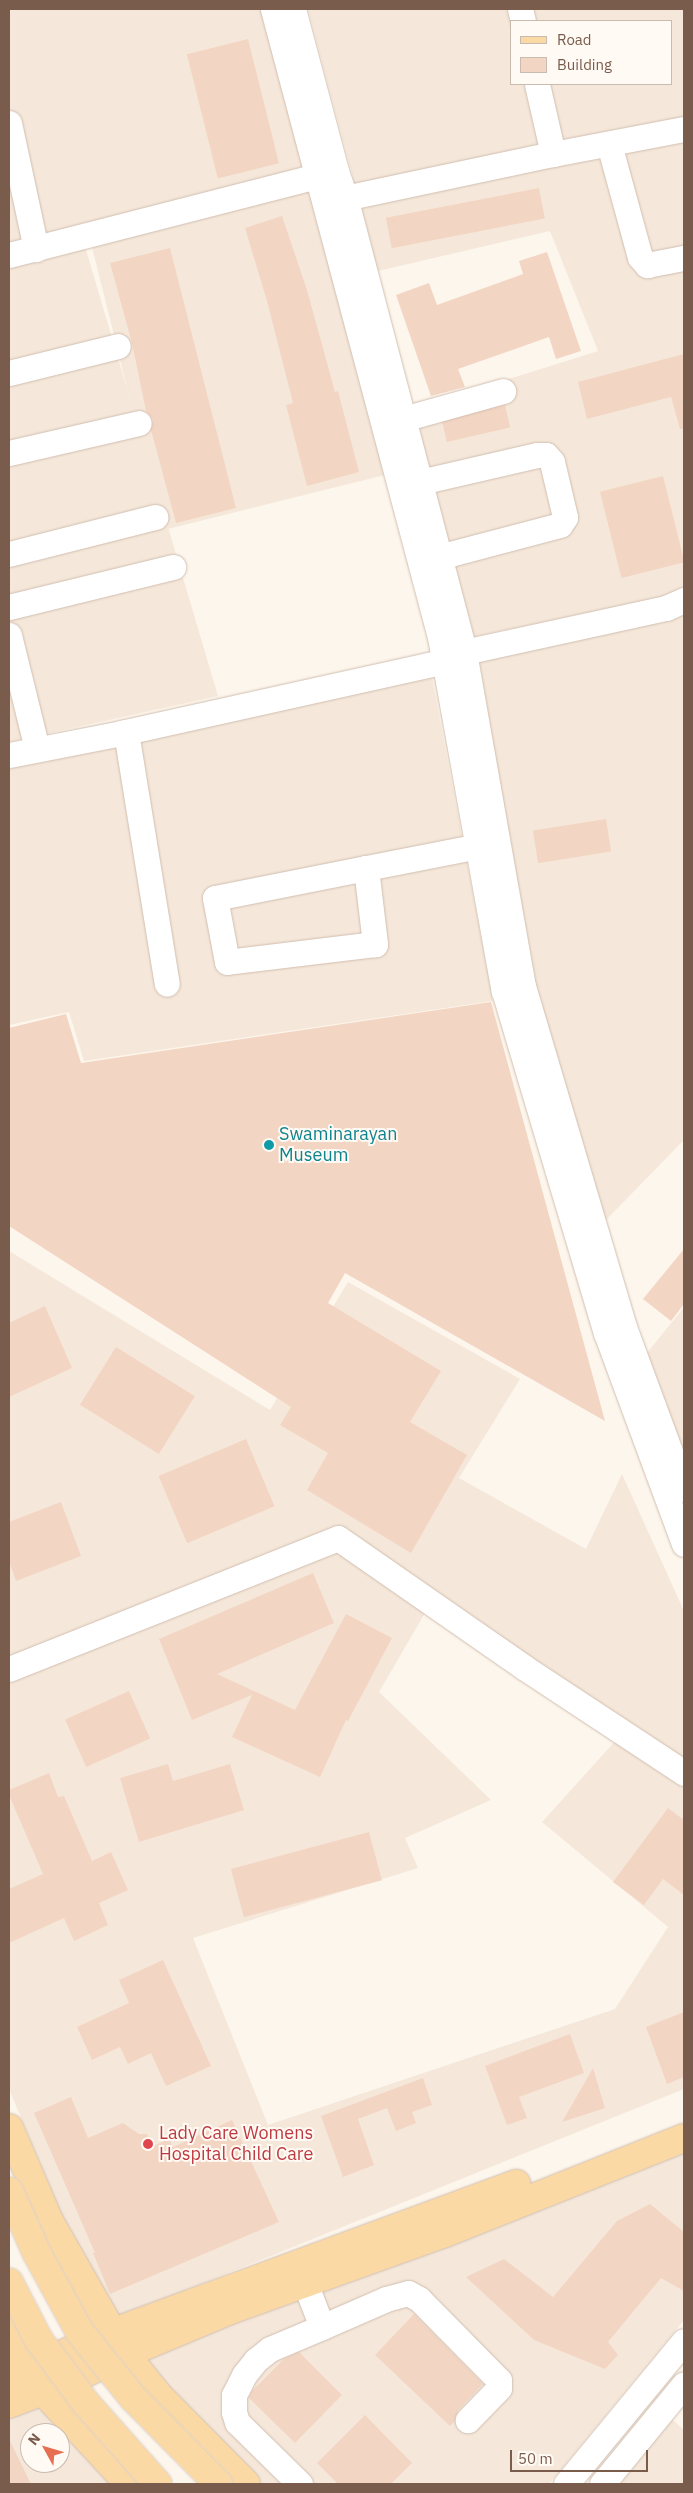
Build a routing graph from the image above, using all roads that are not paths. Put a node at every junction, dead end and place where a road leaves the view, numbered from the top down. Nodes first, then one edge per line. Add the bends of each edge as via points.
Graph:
1 (273, 9) edge
2 (293, 9) edge
3 (537, 85) edge
4 (9, 123) edge
5 (684, 129) edge
6 (609, 144) junction
7 (554, 154) junction
8 (327, 173) junction
9 (335, 200) junction
10 (36, 249) junction
11 (9, 255) edge
12 (684, 258) edge
13 (118, 346) dead end
14 (9, 373) edge
15 (503, 391) dead end
16 (403, 419) junction
17 (139, 423) dead end
18 (9, 453) edge
19 (420, 482) junction
20 (155, 517) dead end
21 (9, 554) edge
22 (439, 557) junction
23 (173, 567) dead end
24 (684, 600) edge
25 (9, 607) edge
26 (9, 636) edge
27 (454, 656) junction
28 (126, 732) junction
29 (37, 749) junction
30 (9, 755) edge
31 (478, 846) junction
32 (366, 868) junction
33 (168, 984) dead end
34 (684, 1489) edge
35 (684, 1544) edge
36 (9, 1669) edge
37 (684, 1773) edge
38 (684, 2118) edge
39 (9, 2128) edge
40 (684, 2138) edge
41 (9, 2191) edge
42 (9, 2282) edge
43 (304, 2283) junction
44 (9, 2327) edge
45 (322, 2327) junction
46 (684, 2342) edge
47 (118, 2343) junction
48 (19, 2372) edge
49 (684, 2384) edge
50 (43, 2391) junction
51 (9, 2404) edge
52 (468, 2420) dead end
53 (129, 2484) edge
54 (158, 2484) edge
55 (218, 2484) edge
56 (246, 2484) edge
57 (300, 2484) edge
58 (566, 2484) edge
59 (602, 2484) edge

1 - 8 street
2 - 8 street
3 - 7 street
4 - 10 street
5 - 6 street
6 - 7 street
6 - 12 street via 640,257 647,265
7 - 9 street
8 - 9 street
8 - 10 street
9 - 16 street
9 - 27 street via 440,638
10 - 11 street
13 - 14 street
15 - 16 street
16 - 19 street
17 - 18 street
19 - 22 street
19 - 22 street via 536,455 546,455 552,462 565,517 560,524
20 - 21 street
22 - 27 street
23 - 25 street
24 - 27 street via 666,608
26 - 29 street
27 - 28 street
27 - 31 street
27 - 34 street via 523,986 624,1327
28 - 29 street
28 - 33 street
29 - 30 street
31 - 32 street
31 - 35 street via 507,1001 606,1333
32 - 32 street via 215,898 227,962 375,944
36 - 37 street via 338,1538
38 - 47 main road
39 - 47 main road via 49,2222
40 - 43 main road via 445,2233
41 - 55 main road, bridge via 36,2252 79,2330 134,2398
42 - 54 main road, bridge via 39,2340 86,2403
43 - 45 street
43 - 47 main road via 230,2310
44 - 48 main road
45 - 52 street via 386,2299 408,2293 419,2299 499,2380 499,2388
45 - 57 street via 270,2349 244,2375 234,2395 237,2422
46 - 58 street
47 - 48 main road
47 - 50 main road via 86,2374
47 - 56 main road via 158,2395
48 - 50 main road
49 - 59 street
50 - 51 main road
50 - 53 main road

